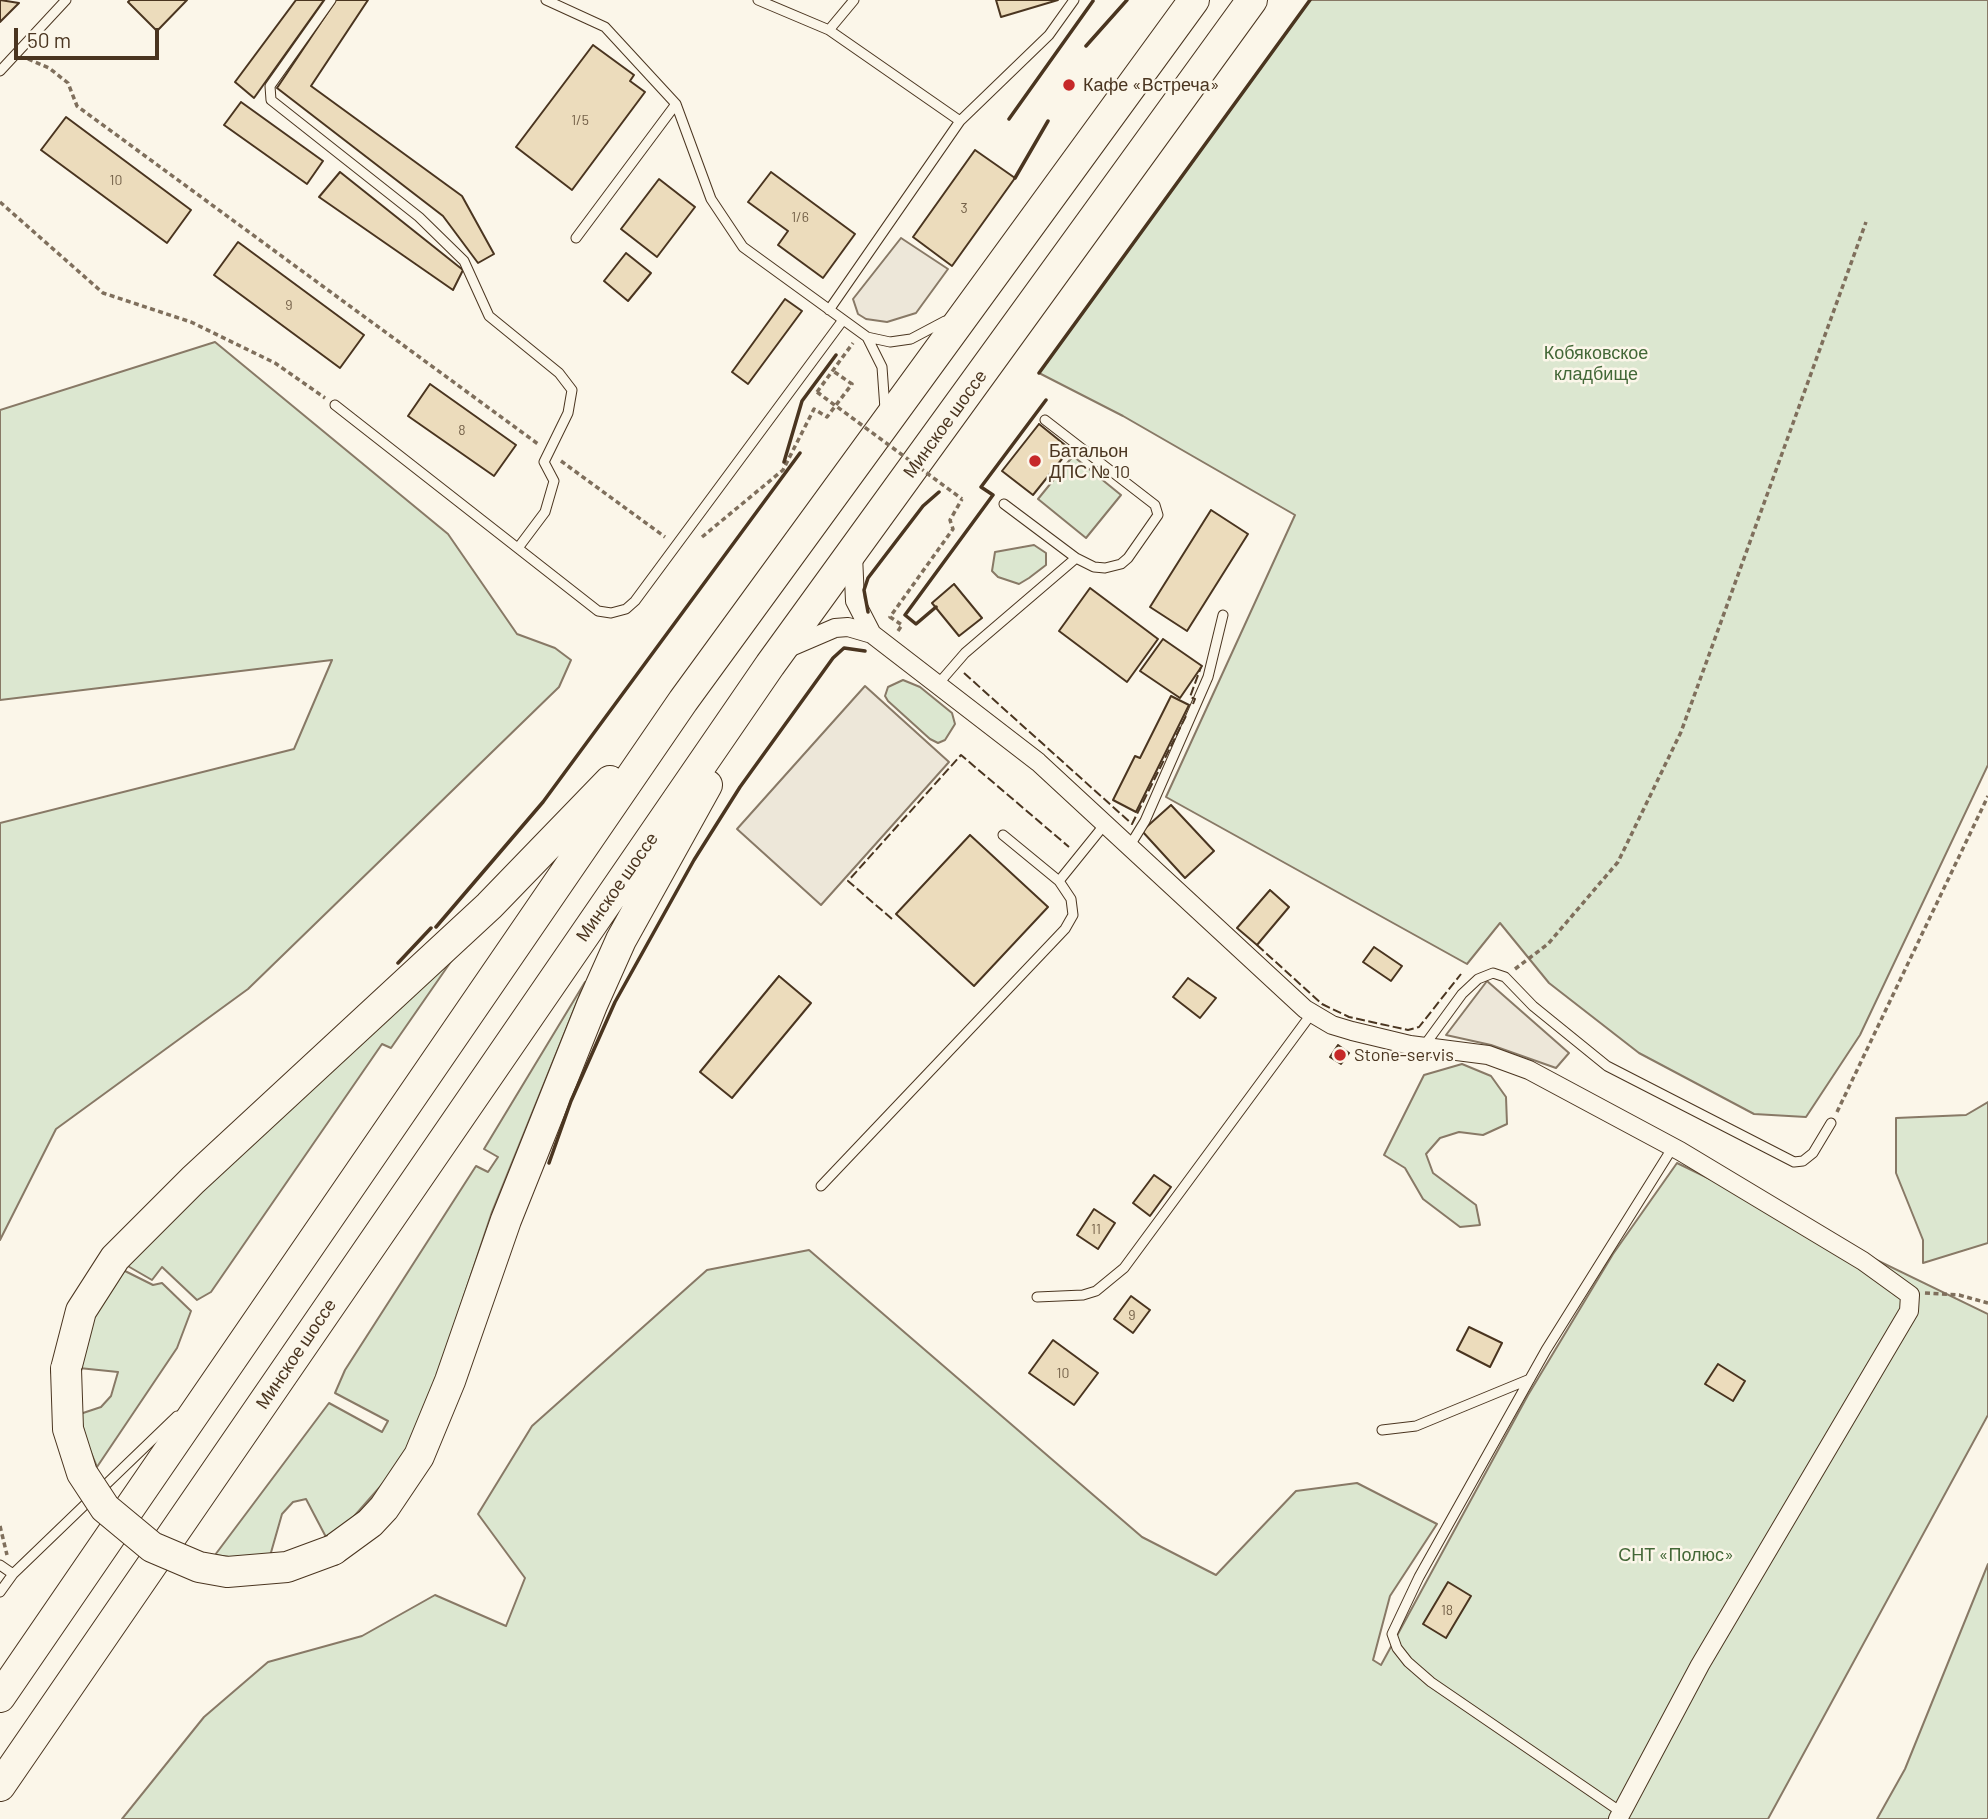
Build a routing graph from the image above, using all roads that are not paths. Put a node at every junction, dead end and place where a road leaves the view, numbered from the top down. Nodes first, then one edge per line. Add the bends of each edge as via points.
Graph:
1 (66, 0) edge
2 (331, 0) edge
3 (546, 0) edge
4 (758, 0) edge
5 (854, 0) edge
6 (1074, 0) edge
7 (1194, 0) edge
8 (1252, 0) edge
9 (830, 30) junction
10 (0, 71) edge
11 (676, 104) junction
12 (960, 121) junction
13 (576, 238) dead end
14 (990, 279) junction
15 (829, 310) junction
16 (843, 320) junction
17 (864, 335) junction
18 (335, 405) road end
19 (1045, 420) dead end
20 (880, 429) junction
21 (1004, 504) dead end
22 (518, 548) junction
23 (853, 552) junction
24 (1076, 558) junction
25 (1223, 615) dead end
26 (872, 634) junction
27 (775, 659) junction
28 (939, 684) junction
29 (683, 701) junction
30 (1105, 824) junction
31 (1003, 835) dead end
32 (1129, 847) junction
33 (1059, 881) junction
34 (1312, 1013) junction
35 (1424, 1046) junction
36 (1831, 1123) road end
37 (1673, 1147) junction
38 (821, 1186) dead end
39 (1037, 1297) dead end
40 (218, 1376) junction
41 (1530, 1379) junction
42 (1382, 1430) dead end
43 (0, 1565) edge
44 (13, 1574) junction
45 (0, 1592) edge
46 (0, 1697) edge
47 (0, 1786) edge
48 (1619, 1815) edge

1 - 10 lane
2 - 22 lane via 270,86 271,100 419,217 464,261 489,316 559,373 572,390 568,412 544,461 554,481 545,512
3 - 11 lane via 605,27
4 - 9 lane
5 - 9 lane
6 - 12 lane via 1049,35
7 - 14 highway
8 - 23 highway, Минское шоссе
9 - 12 lane
11 - 13 lane
11 - 15 lane via 711,199 743,247
12 - 15 lane
14 - 17 lane via 958,311 924,335 890,342
14 - 20 highway
15 - 16 lane
16 - 17 lane
16 - 22 lane via 626,609 598,611
17 - 20 lane via 883,377
18 - 22 lane
19 - 24 lane via 1158,510 1121,564 1094,567
20 - 29 highway
21 - 24 lane
23 - 26 street via 855,601
23 - 27 highway, Минское шоссе
24 - 28 lane via 965,653
25 - 32 lane via 1208,677 1145,821
26 - 27 street via 835,628
26 - 28 street
27 - 29 highway, bridge via 621,940 506,1220 419,1456 384,1508 333,1550 298,1564 251,1572 200,1567 152,1547 105,1508 82,1472 68,1429 66,1369 81,1311 115,1258 489,906
27 - 47 highway, Минское шоссе
28 - 30 street via 1038,762
29 - 40 highway
30 - 32 street
30 - 33 lane
31 - 33 lane
32 - 34 street via 1280,989
33 - 38 lane via 1071,899 1073,915 1065,929
34 - 35 street via 1352,1031
34 - 39 lane via 1124,1268 1096,1291
35 - 36 lane via 1462,994 1493,972 1505,977 1607,1066 1794,1162 1812,1153
35 - 37 street via 1488,1055 1529,1070
37 - 41 lane
37 - 48 street via 1863,1261 1912,1301 1700,1665
40 - 44 lane
40 - 46 highway
41 - 42 lane via 1416,1426
41 - 48 lane via 1392,1634 1396,1648 1432,1682
43 - 44 lane
44 - 45 lane

